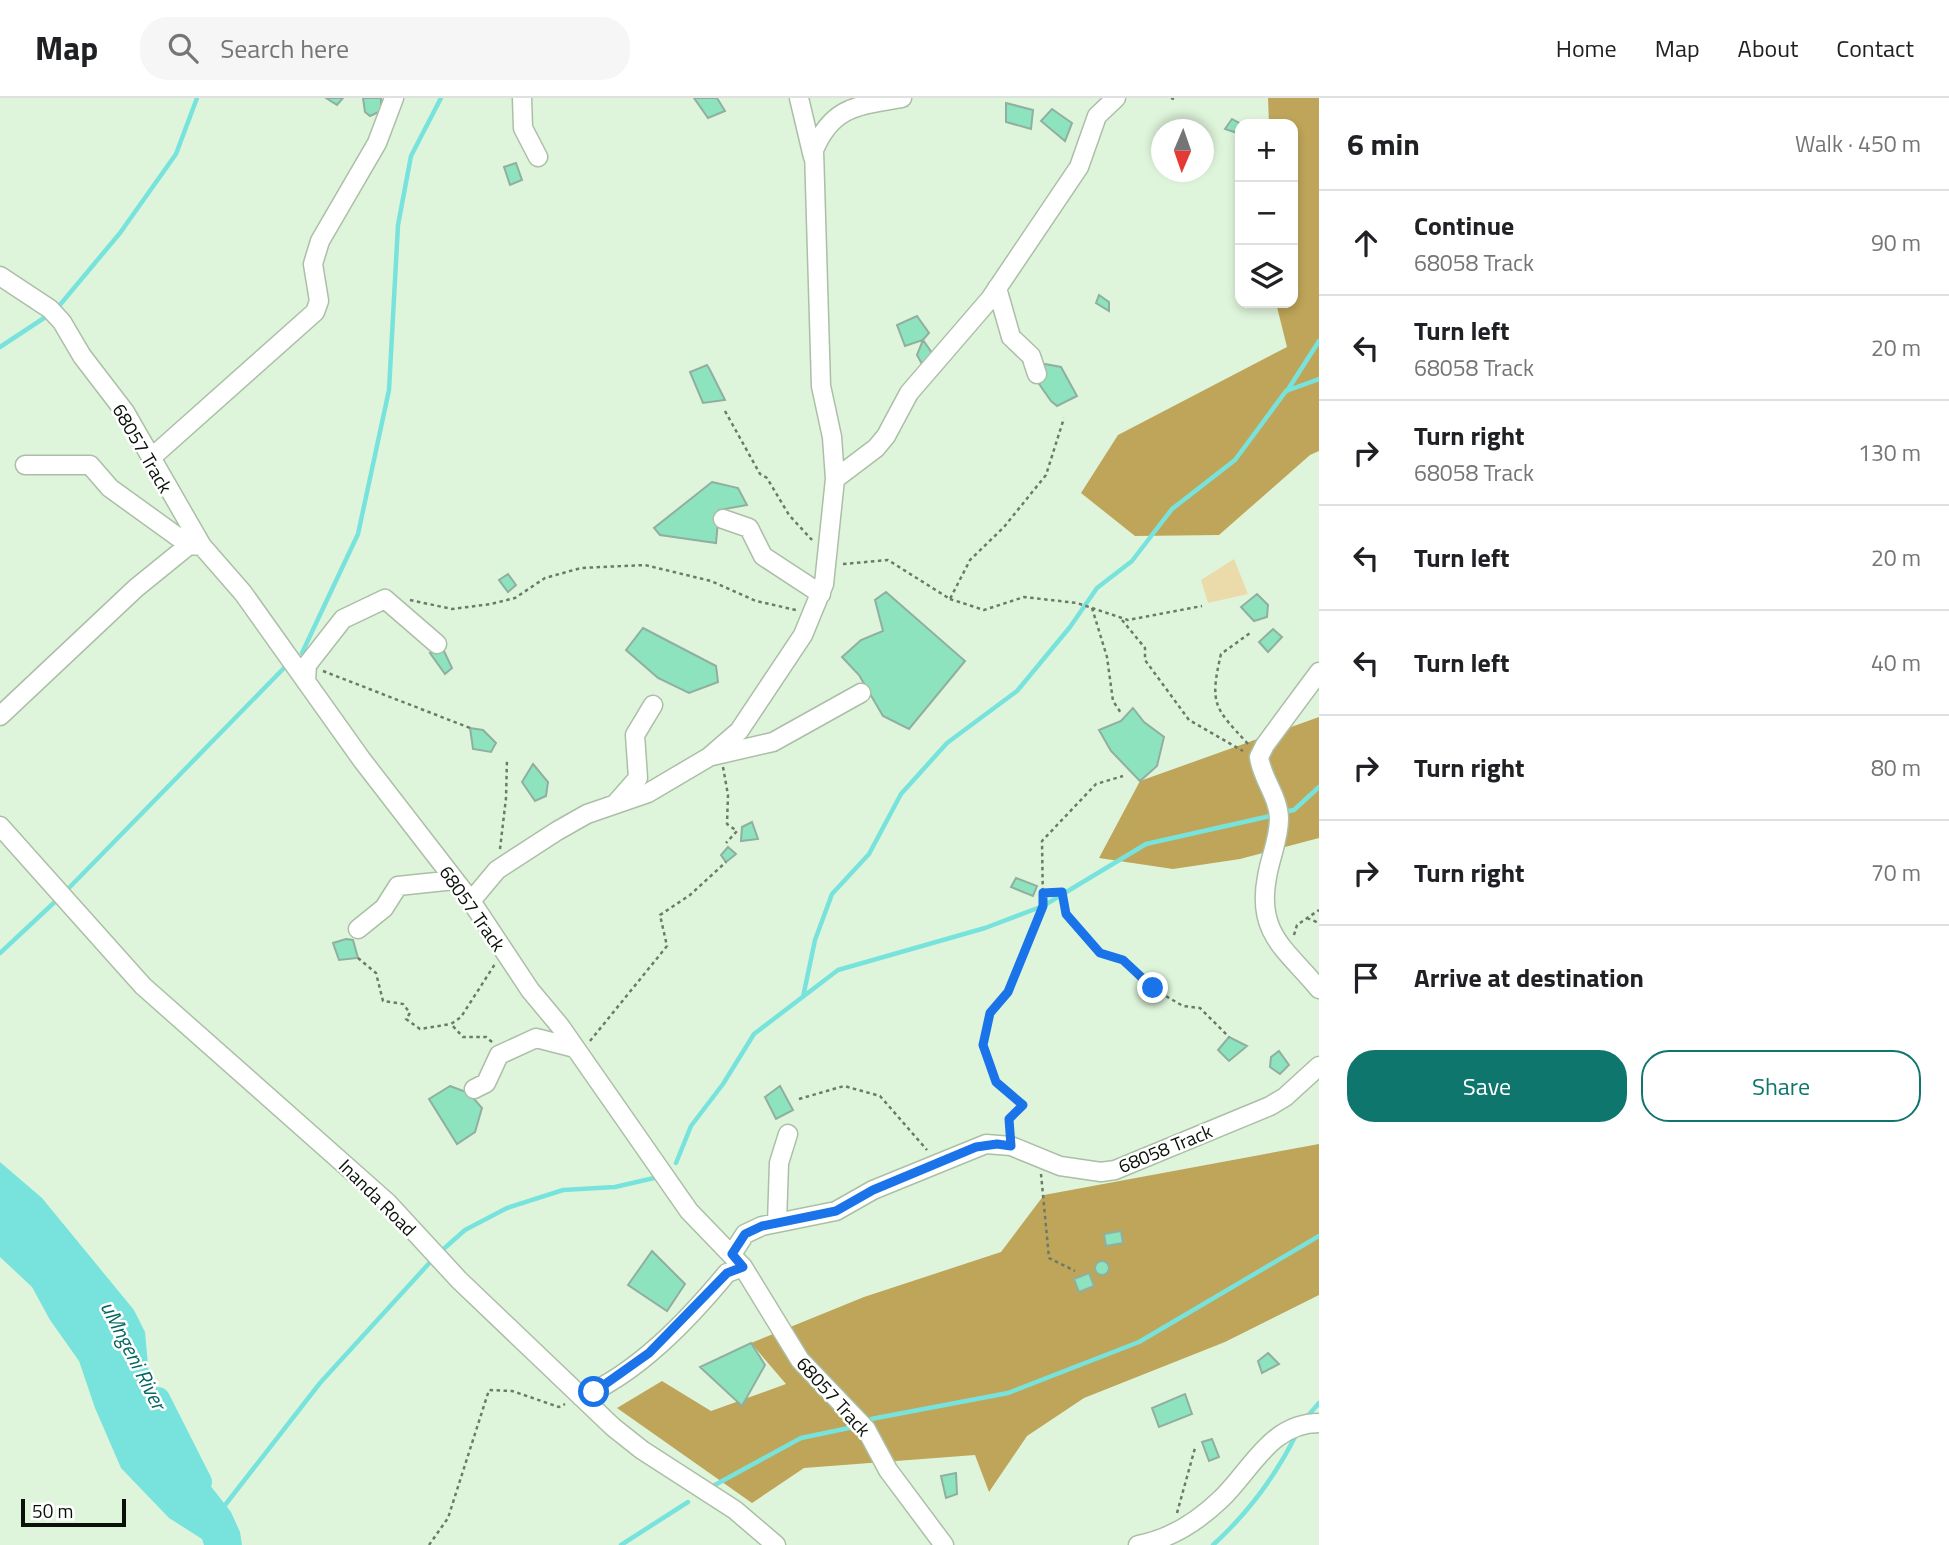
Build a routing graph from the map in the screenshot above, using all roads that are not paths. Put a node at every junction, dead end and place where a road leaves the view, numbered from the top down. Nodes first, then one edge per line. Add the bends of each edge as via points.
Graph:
1 (394, 98) edge
2 (522, 98) edge
3 (799, 98) edge
4 (902, 98) edge
5 (1115, 98) edge
6 (538, 157) dead end
7 (814, 157) junction
8 (0, 276) edge
9 (997, 288) junction
10 (1037, 374) dead end
11 (152, 458) junction
12 (24, 465) dead end
13 (835, 479) junction
14 (723, 519) dead end
15 (195, 545) junction
16 (821, 594) junction
17 (438, 644) dead end
18 (1319, 672) edge
19 (307, 673) junction
20 (861, 693) dead end
21 (653, 705) dead end
22 (0, 716) edge
23 (715, 755) junction
24 (616, 803) junction
25 (0, 826) edge
26 (455, 880) junction
27 (471, 901) junction
28 (358, 929) dead end
29 (1319, 989) edge
30 (577, 1052) junction
31 (1319, 1066) edge
32 (474, 1089) dead end
33 (788, 1135) dead end
34 (777, 1223) junction
35 (737, 1260) junction
36 (581, 1397) junction
37 (1319, 1423) edge
38 (776, 1545) edge
39 (944, 1545) edge
40 (1138, 1545) edge

1 - 11 street via 377,144 320,241 313,264 319,301 315,313
2 - 6 street via 523,128
3 - 7 street
4 - 7 street via 841,113 821,135
5 - 9 street via 1097,116 1079,167
7 - 13 street via 821,386
8 - 11 street, 68057 Track via 57,315
9 - 10 street via 1011,337 1031,356
9 - 13 street via 909,393 876,448
11 - 15 street, 68057 Track
12 - 15 street via 90,465 110,488
13 - 16 street
14 - 16 street via 749,528 762,556
15 - 19 street, 68057 Track via 243,593
15 - 22 street via 136,588
16 - 23 street via 803,635 739,731
17 - 19 street via 385,599 343,620
18 - 29 street via 1259,757 1279,821 1266,880 1265,914 1272,937
19 - 26 street, 68057 Track via 362,760
20 - 23 street via 773,742
21 - 24 street via 635,735 638,778
23 - 24 street via 648,793
24 - 27 street via 587,814 497,870
25 - 36 street, Inanda Road via 143,986 388,1203 459,1280
26 - 27 street, 68057 Track
26 - 28 street via 398,886 384,908
27 - 30 street, 68057 Track
30 - 32 street via 536,1038 499,1055 486,1083
30 - 35 street, 68057 Track via 689,1211
31 - 34 street, 68058 Track via 1270,1106 1115,1170 1075,1169 1011,1146 986,1144 873,1190 836,1211
33 - 34 street via 779,1163
34 - 35 street, 68058 Track via 745,1234
35 - 36 street, 68058 Track via 643,1358
35 - 39 street, 68057 Track via 800,1360 866,1429 888,1470
36 - 38 street, Inanda Road via 642,1450 734,1510
37 - 40 street via 1302,1423 1280,1433 1222,1499 1171,1536

